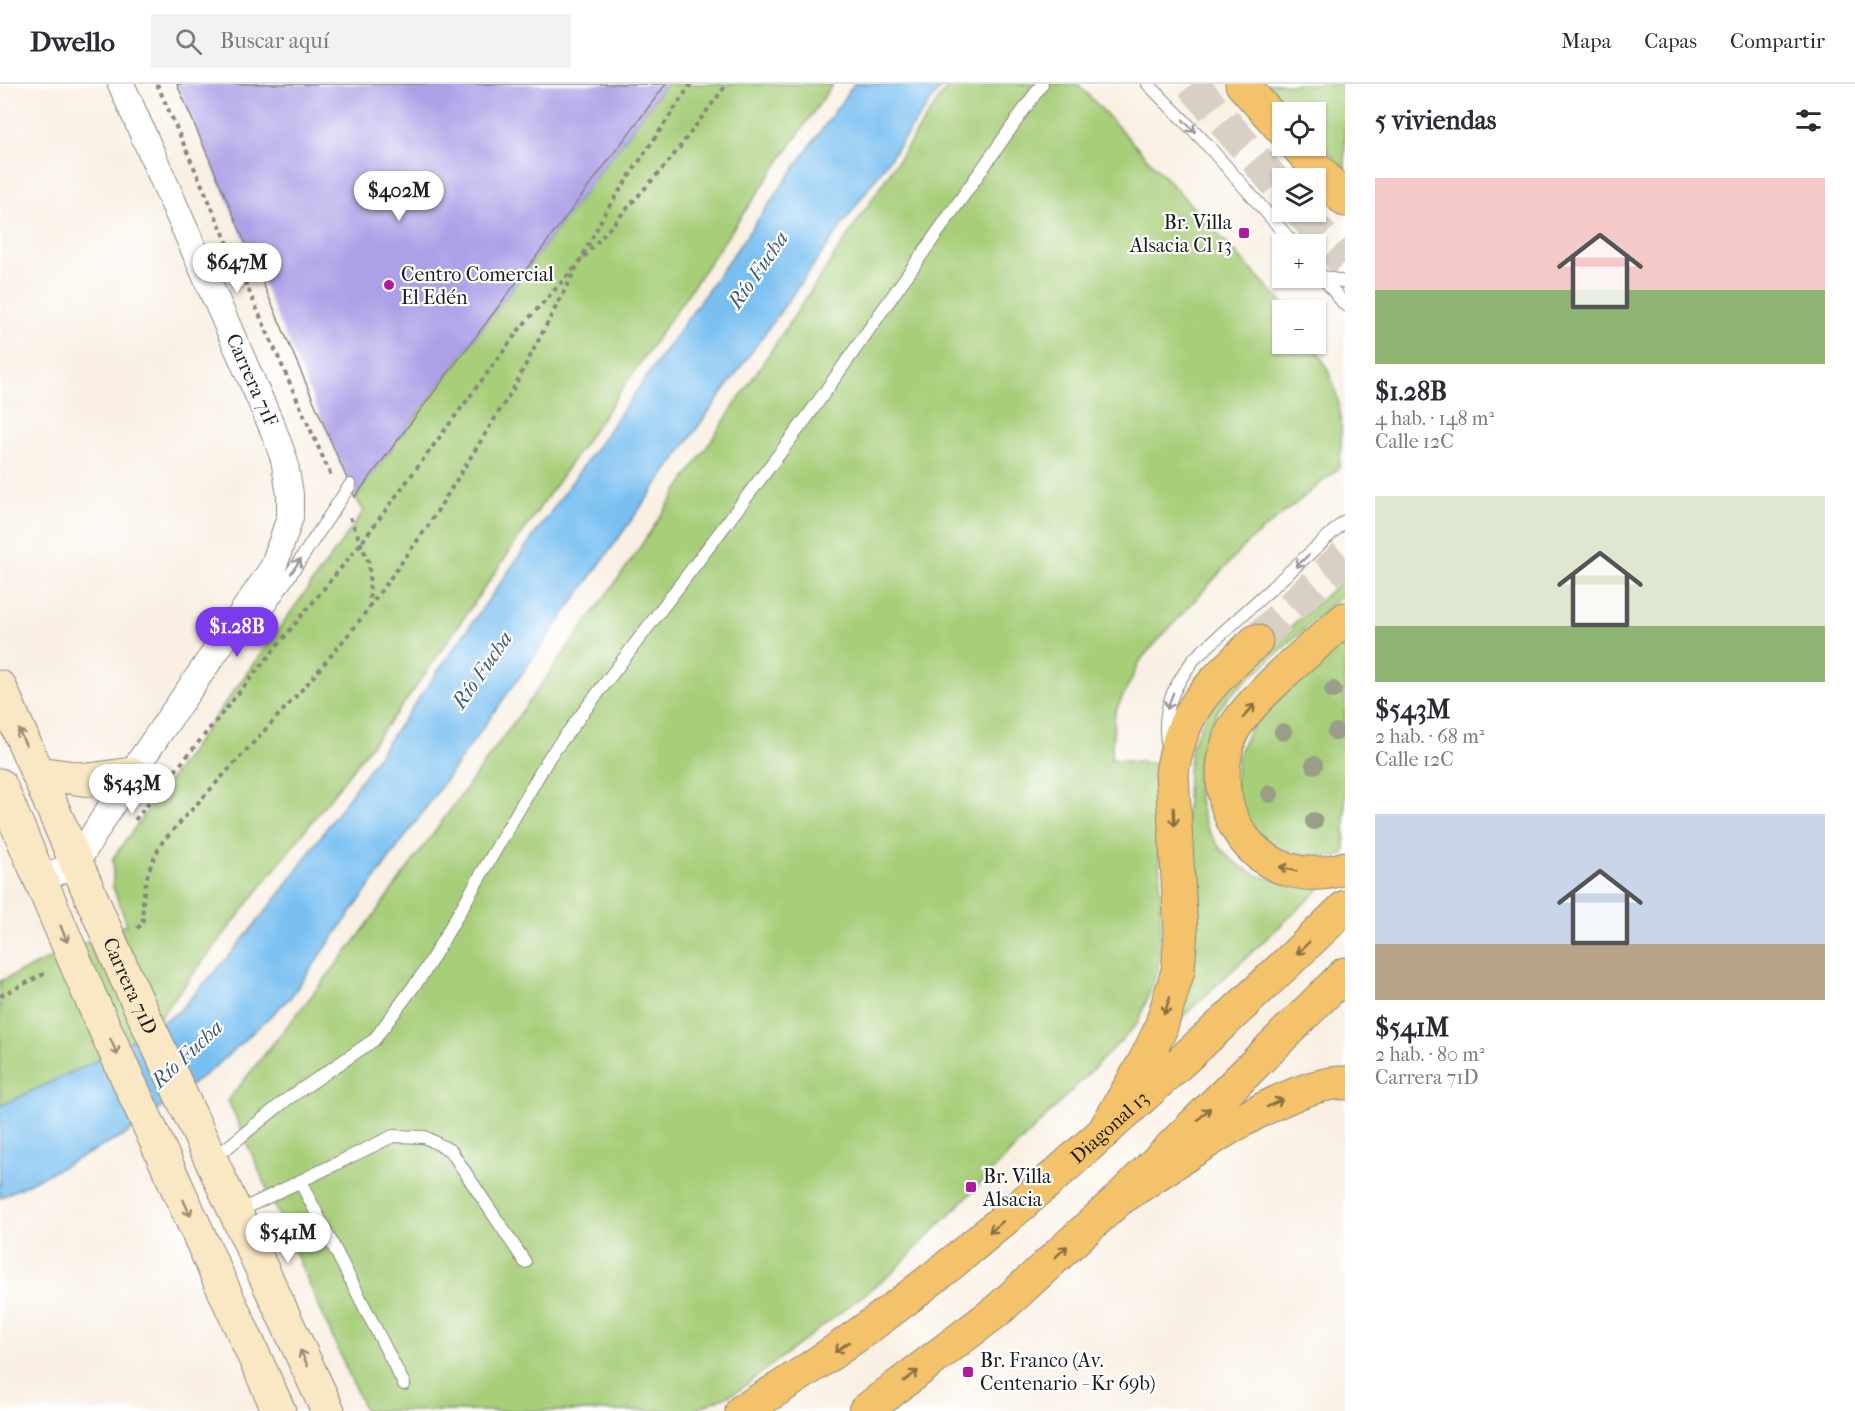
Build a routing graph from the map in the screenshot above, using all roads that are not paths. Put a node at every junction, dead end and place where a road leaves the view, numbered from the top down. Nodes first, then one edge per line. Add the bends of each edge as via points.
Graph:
1 (121, 84) edge
2 (1042, 84) edge
3 (1148, 84) edge
4 (1242, 84) edge
5 (1272, 118) edge
6 (1306, 156) edge
7 (1345, 200) edge
8 (1285, 234) edge
9 (1326, 275) edge
10 (1326, 282) edge
11 (1345, 282) edge
12 (1345, 305) edge
13 (350, 485) dead end
14 (1345, 521) edge
15 (1345, 619) edge
16 (1256, 641) tunnel mouth
17 (214, 653) junction
18 (0, 687) edge
19 (38, 773) junction
20 (1172, 773) junction
21 (131, 774) junction
22 (0, 785) edge
23 (76, 863) junction
24 (1345, 868) edge
25 (41, 880) junction
26 (1345, 907) edge
27 (1345, 974) edge
28 (1345, 1083) edge
29 (1103, 1133) junction
30 (206, 1149) junction
31 (300, 1181) junction
32 (1118, 1200) junction
33 (236, 1212) junction
34 (525, 1262) dead end
35 (404, 1384) dead end
36 (279, 1411) edge
37 (328, 1411) edge
38 (742, 1411) edge
39 (865, 1411) edge

1 - 17 street, Carrera 71F via 273,429 284,459 290,494 290,517 273,568
2 - 30 lane via 808,416 550,756 425,971 374,1040
3 -> 8 lane
4 - 5 main road
6 - 7 main road
9 - 11 lane
10 - 12 lane
17 -> 13 lane via 263,616
14 -> 20 lane via 1194,659 1179,680 1167,705 1165,730
24 -> 15 main road via 1305,873 1288,870 1272,865 1249,847 1227,807 1223,768 1230,735 1246,712
16 - 20 main road via 1208,686 1187,717
17 - 21 street
19 -> 18 street, Carrera 71D
19 - 21 street via 90,780
19 - 23 street, Carrera 71D
20 -> 29 main road via 1181,933 1178,971 1160,1030
21 - 23 street
22 - 25 street, Carrera 71D
23 - 25 street
23 - 30 street, Carrera 71D
25 -> 36 street, Carrera 71D
26 -> 29 main road, Diagonal 13
32 -> 27 main road
32 -> 28 main road via 1274,1103 1308,1089
29 -> 38 main road, Diagonal 13 via 913,1296 802,1375
30 - 33 street, Carrera 71D
31 - 33 lane
31 - 34 lane via 393,1136 425,1137 451,1151
31 - 35 lane
39 -> 32 main road via 998,1310
37 -> 33 street, Carrera 71D

